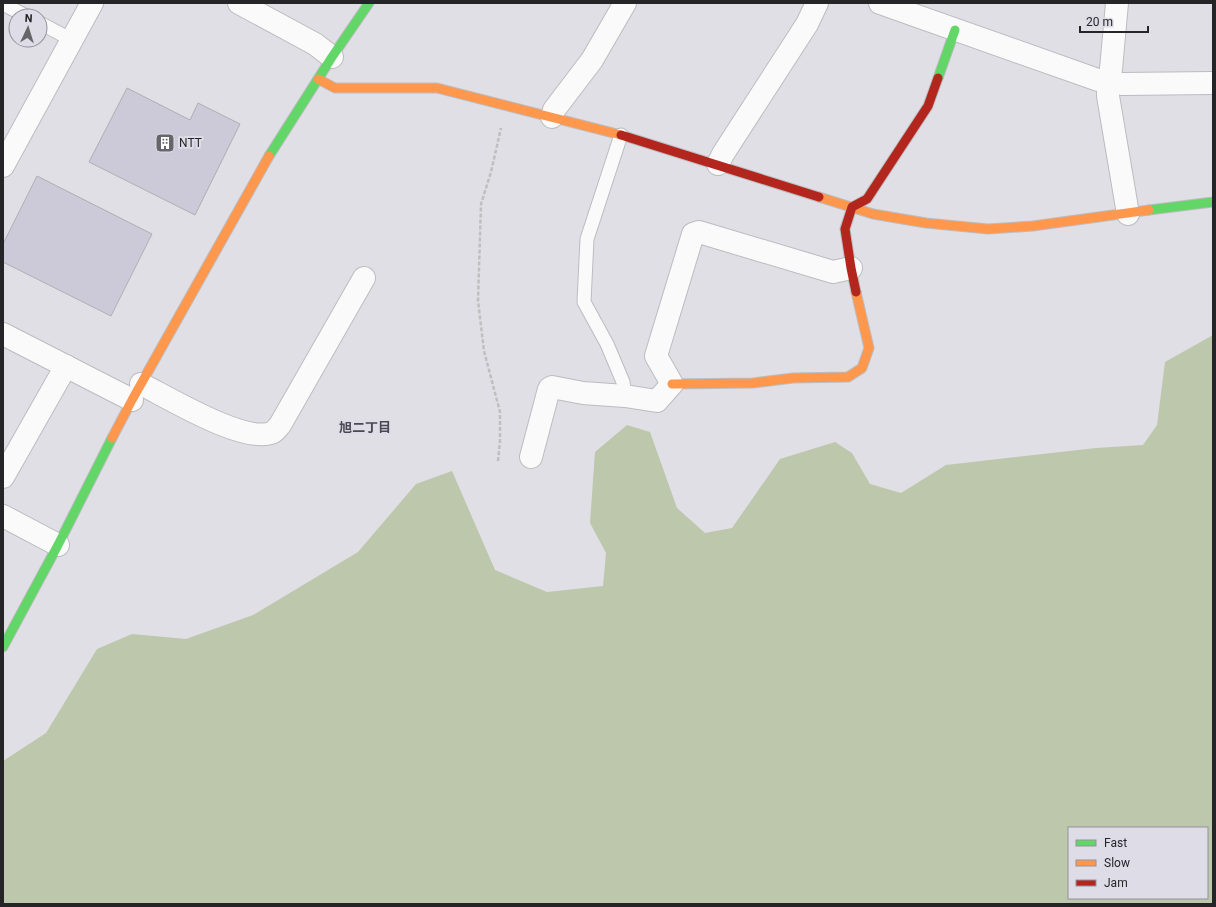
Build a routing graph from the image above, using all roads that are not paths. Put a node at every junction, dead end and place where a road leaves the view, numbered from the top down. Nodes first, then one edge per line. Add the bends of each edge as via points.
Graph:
1 (92, 3) edge
2 (239, 3) edge
3 (369, 3) edge
4 (625, 3) edge
5 (817, 3) edge
6 (880, 3) edge
7 (1117, 3) edge
8 (48, 27) edge
9 (955, 30) junction
10 (72, 40) junction
11 (332, 57) junction
12 (318, 79) junction
13 (1108, 82) junction
14 (1213, 83) edge
15 (552, 117) junction
16 (621, 135) junction
17 (718, 164) junction
18 (3, 166) edge
19 (1213, 202) edge
20 (852, 207) junction
21 (1128, 214) junction
22 (851, 268) junction
23 (364, 278) dead end
24 (3, 334) edge
25 (66, 366) junction
26 (672, 384) junction
27 (137, 392) junction
28 (625, 396) junction
29 (531, 457) dead end
30 (3, 477) edge
31 (3, 516) edge
32 (58, 545) junction
33 (3, 647) edge

1 - 10 street
2 - 11 street via 315,44
3 - 11 street
4 - 15 street via 592,60 554,110
5 - 17 street via 807,24
6 - 9 street
7 - 13 street
8 - 10 lane
9 - 13 street
9 - 20 street via 928,106 867,199
10 - 18 street
11 - 12 street
12 - 15 street via 335,88 437,88
12 - 27 street via 276,143
13 - 14 street
13 - 21 street via 1108,96
15 - 16 street
16 - 17 street
16 - 28 lane via 587,239 584,302 607,344 623,382
17 - 20 street
19 - 21 street
20 - 21 street via 873,214 926,223 988,229
20 - 22 street via 845,229
22 - 26 street via 870,348 862,368 848,377 793,378 753,383
22 - 26 street via 833,272 699,232 693,234 656,356
23 - 27 street via 273,433 253,434 222,425
24 - 25 street
25 - 27 street
25 - 30 street
26 - 28 street via 657,401
27 - 32 street
28 - 29 street via 583,394 552,387 549,389
31 - 32 street
32 - 33 street

